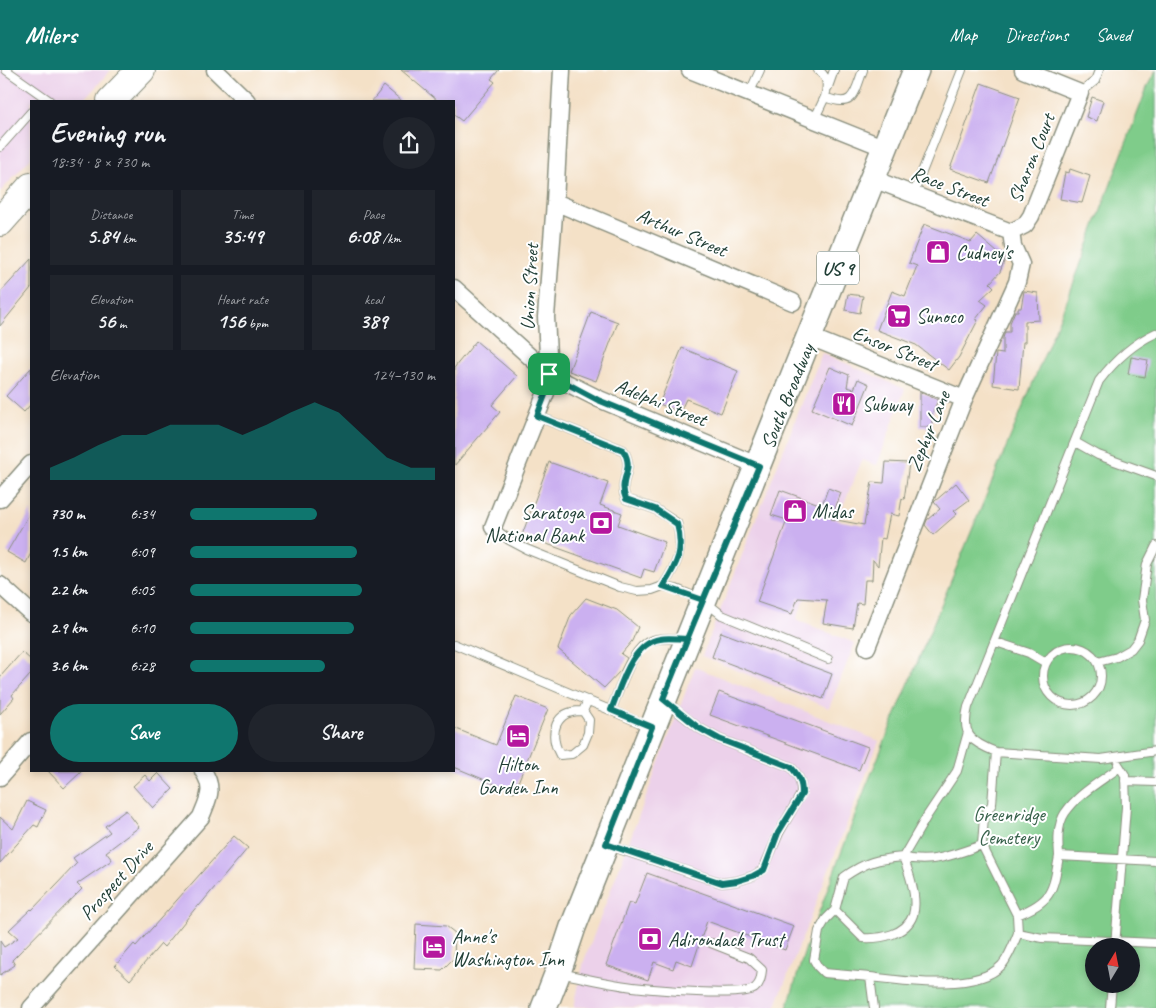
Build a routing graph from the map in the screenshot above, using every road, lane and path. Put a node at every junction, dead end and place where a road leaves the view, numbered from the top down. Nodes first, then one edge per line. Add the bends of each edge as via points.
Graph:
1 (6, 70) edge
2 (141, 70) edge
3 (215, 70) edge
4 (562, 70) edge
5 (690, 70) edge
6 (760, 70) edge
7 (818, 70) edge
8 (834, 70) edge
9 (863, 70) edge
10 (916, 70) edge
11 (962, 70) edge
12 (1023, 70) edge
13 (1099, 70) edge
14 (827, 88) junction
15 (1080, 93) junction
16 (749, 94) junction
17 (825, 97) junction
18 (45, 100) edge
19 (112, 100) edge
20 (246, 100) edge
21 (30, 113) edge
22 (814, 120) junction
23 (0, 147) edge
24 (885, 148) junction
25 (873, 179) junction
26 (30, 188) edge
27 (913, 195) junction
28 (555, 202) junction
29 (0, 222) edge
30 (1011, 232) junction
31 (455, 289) edge
32 (793, 302) dead end
33 (1156, 333) edge
34 (810, 337) junction
35 (549, 374) junction
36 (964, 399) junction
37 (537, 416) junction
38 (1075, 442) junction
39 (30, 465) edge
40 (759, 466) junction
41 (1156, 476) edge
42 (0, 499) edge
43 (493, 527) joint
44 (1156, 546) edge
45 (0, 585) edge
46 (663, 586) junction
47 (703, 600) junction
48 (30, 612) edge
49 (687, 639) junction
50 (996, 642) junction
51 (455, 644) edge
52 (867, 648) dead end
53 (828, 658) dead end
54 (1098, 662) junction
55 (1046, 663) junction
56 (663, 699) junction
57 (588, 700) junction
58 (611, 710) junction
59 (583, 711) junction
60 (652, 727) junction
61 (968, 732) junction
62 (30, 742) edge
63 (1156, 751) edge
64 (996, 752) junction
65 (1114, 758) junction
66 (1120, 767) junction
67 (204, 772) edge
68 (0, 777) edge
69 (1125, 781) junction
70 (1156, 782) edge
71 (606, 844) junction
72 (982, 845) junction
73 (1059, 856) junction
74 (903, 857) junction
75 (1122, 858) junction
76 (1156, 861) edge
77 (835, 910) junction
78 (1017, 915) junction
79 (1018, 934) junction
80 (1115, 938) edge
81 (1085, 941) edge
82 (711, 943) dead end
83 (1140, 943) edge
84 (1156, 943) edge
85 (558, 972) junction
86 (870, 978) junction
87 (1111, 993) edge
88 (31, 1008) edge
89 (544, 1008) edge
90 (557, 1008) edge
91 (874, 1008) edge
92 (1110, 1008) edge

1 - 18 lane
2 - 19 highway
3 - 20 street
4 - 28 street, Union Street
5 - 16 street
6 - 16 lane
7 - 14 lane via 823,73
8 - 14 lane
9 - 17 lane via 854,94 848,100 843,102
10 - 24 main road, South Broadway / US 9
11 - 27 lane
12 - 15 street
13 - 15 lane via 1095,81
14 - 17 lane
15 - 30 street, Sharon Court via 1031,216
16 - 22 street
17 - 22 lane
21 - 23 lane
22 - 24 street
24 - 25 main road, South Broadway / US 9
25 - 27 street, Race Street
25 - 34 main road, South Broadway / US 9
26 - 29 highway
27 - 30 street, Race Street
28 - 32 street, Arthur Street
28 - 35 street, Union Street via 546,317
30 - 36 street, Zephyr Lane via 1021,264 1018,282
31 - 35 street, Adelphi Street
33 - 38 lane via 1128,349 1099,381
34 - 36 street, Ensor Street
34 - 40 main road, South Broadway / US 9
35 - 37 street, Union Street
35 - 40 street, Adelphi Street via 598,400
36 - 52 street, Zephyr Lane
37 - 43 street, Union Street
37 - 46 lane via 623,450 629,466 623,481 626,499 655,509 677,524 681,551
38 - 41 lane via 1098,455
38 - 50 lane
39 - 42 street
40 - 47 main road, South Broadway / US 9
43 - 46 lane via 509,540 620,587 636,591
44 - 54 lane via 1148,564 1142,600 1146,620 1138,640 1131,649 1117,657
45 - 48 street
46 - 47 lane
47 - 49 main road, South Broadway / US 9
47 - 53 lane via 722,615
49 - 56 main road, South Broadway / US 9
49 - 58 lane via 660,639 646,643 635,654
50 - 55 lane via 1029,653
50 - 61 lane via 968,707 964,722
51 - 57 lane
54 - 55 lane via 1076,647 1058,650
54 - 55 lane via 1101,681 1098,691 1091,699 1072,706 1054,700 1047,692 1043,682
56 - 60 main road, South Broadway / US 9
56 - 71 lane via 699,728 719,739 791,767 799,776 802,794 778,833 764,870 737,881 722,883
57 - 58 lane
57 - 59 lane
58 - 60 lane
59 - 59 lane via 568,713 558,722 553,735 560,755 572,754 583,745 589,720
60 - 71 main road, South Broadway / US 9
61 - 64 lane via 980,746
61 - 74 lane via 957,771
62 - 68 street
63 - 65 lane
64 - 65 lane
64 - 72 lane via 992,804 984,817
65 - 66 lane
66 - 69 lane
66 - 73 lane via 1084,793 1064,814 1058,838
67 - 88 street, Prospect Drive via 210,786 209,799 201,817
69 - 70 lane
69 - 75 lane
71 - 85 main road, South Broadway / US 9
72 - 74 lane via 943,858 916,861
72 - 78 lane
73 - 75 lane
73 - 78 lane via 1051,893 1046,900
74 - 77 lane via 880,859 859,866 844,877
74 - 77 lane via 914,896 913,915 905,926 888,936 863,938
75 - 76 lane
75 - 80 lane
77 - 86 lane via 819,930 814,960 818,968 824,973
78 - 79 lane
79 - 81 lane
79 - 86 lane via 1003,964 984,977 950,982
82 - 85 lane via 749,958 762,970 755,989 726,993 632,987
83 - 84 lane
85 - 89 main road, South Broadway / US 9
85 - 90 main road, South Broadway / US 9
86 - 91 lane
87 - 92 lane

